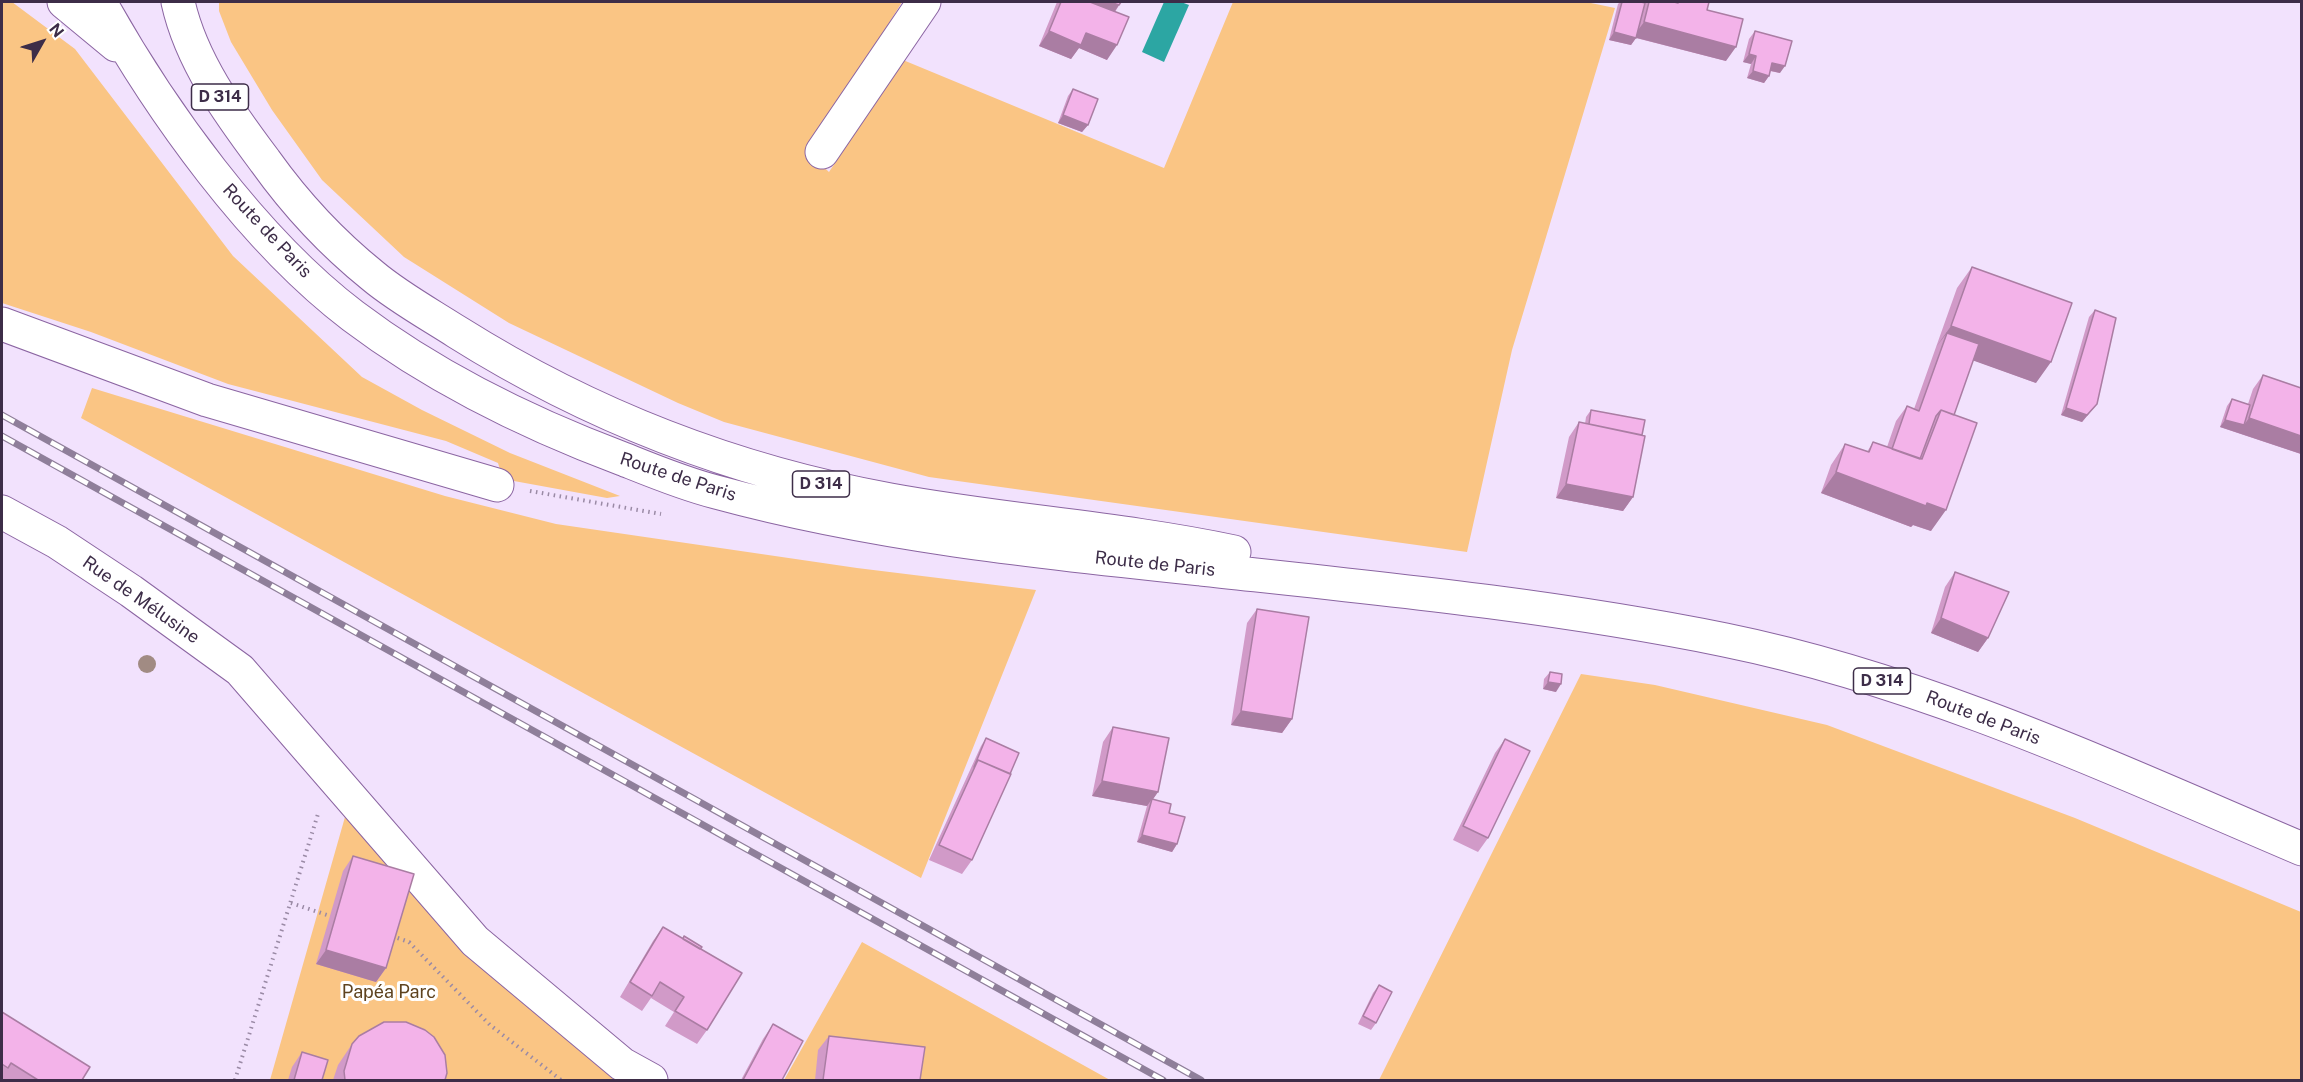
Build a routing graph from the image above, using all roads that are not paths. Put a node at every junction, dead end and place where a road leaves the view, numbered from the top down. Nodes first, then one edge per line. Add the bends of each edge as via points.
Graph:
1 (64, 2) edge
2 (100, 2) edge
3 (178, 2) edge
4 (924, 2) edge
5 (132, 59) junction
6 (822, 152) dead end
7 (2, 324) edge
8 (497, 485) dead end
9 (2, 512) edge
10 (1438, 595) junction
11 (2301, 849) edge
12 (651, 1080) edge

1 - 5 main road
2 - 5 main road, Route de Paris / D 314
3 - 10 main road, Route de Paris / D 314 via 183,26 208,79 281,184 321,228 373,277 436,319 505,362 576,398 669,439 762,471 890,500 1228,550
4 - 6 main road
5 - 10 main road, Route de Paris / D 314 via 234,197 286,256 348,313 413,358 559,435 713,492 877,529 1065,555
7 - 8 main road via 207,400
9 - 12 main road, Rue de Mélusine via 57,542 131,591 240,670 475,941 622,1064
10 - 11 main road, Route de Paris / D 314 via 1728,641 1903,688 2078,753

